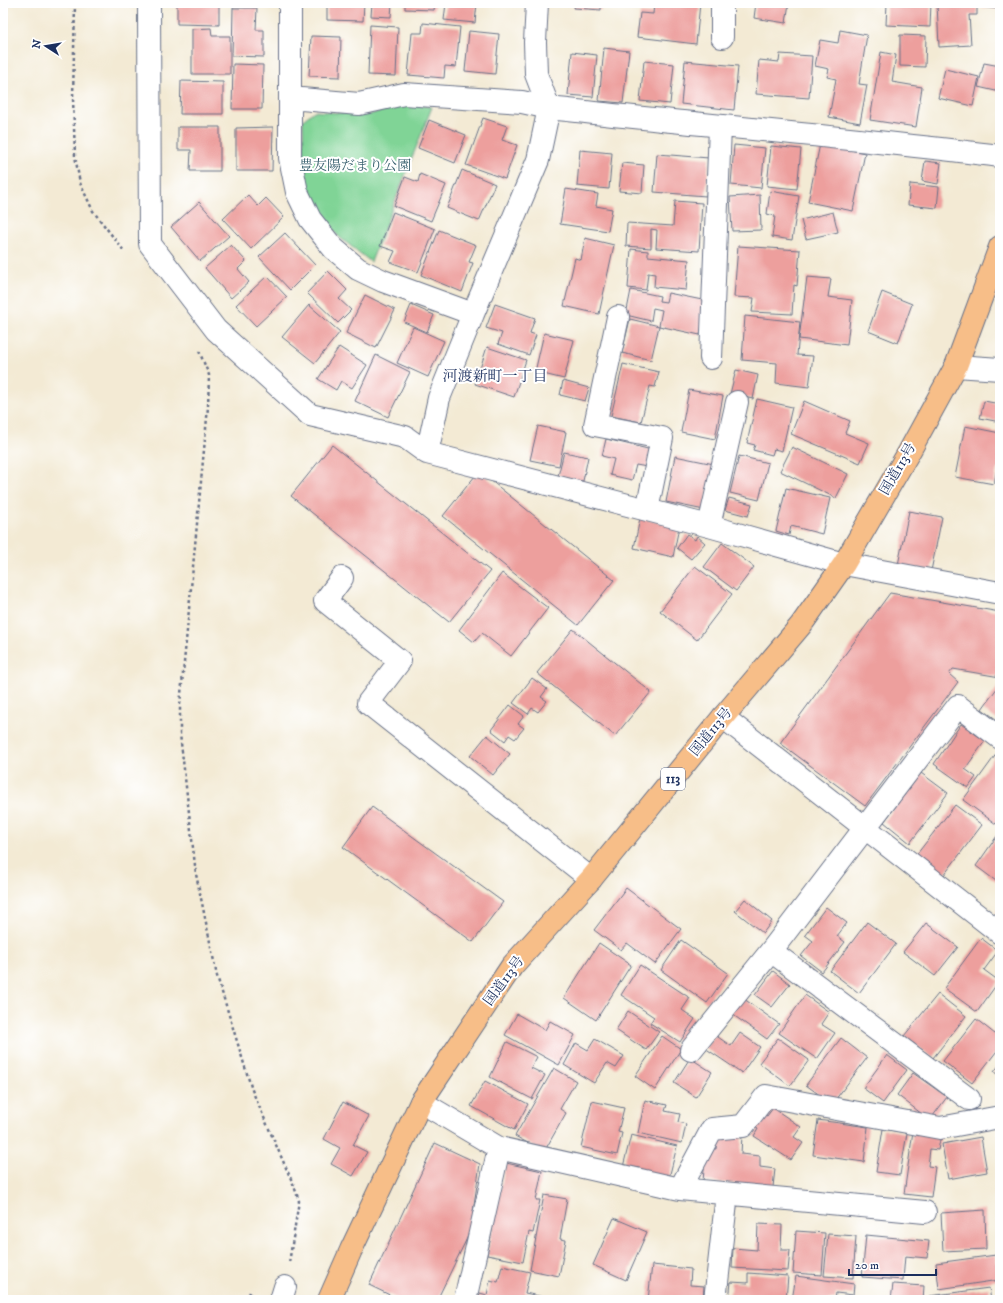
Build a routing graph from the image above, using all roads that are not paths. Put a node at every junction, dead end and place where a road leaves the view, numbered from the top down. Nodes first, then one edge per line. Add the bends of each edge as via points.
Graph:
1 (149, 3) edge
2 (290, 3) edge
3 (537, 3) edge
4 (722, 3) edge
5 (722, 37) dead end
6 (290, 98) junction
7 (549, 108) junction
8 (720, 127) junction
9 (1000, 156) edge
10 (999, 253) edge
11 (473, 314) junction
12 (618, 317) dead end
13 (711, 358) dead end
14 (956, 366) junction
15 (1000, 369) edge
16 (737, 402) dead end
17 (427, 453) junction
18 (646, 510) junction
19 (709, 526) junction
20 (844, 564) junction
21 (342, 578) dead end
22 (1000, 593) edge
23 (723, 717) junction
24 (1000, 738) edge
25 (865, 827) junction
26 (591, 879) junction
27 (1000, 933) edge
28 (771, 950) junction
29 (691, 1050) dead end
30 (968, 1099) dead end
31 (421, 1102) junction
32 (1000, 1117) edge
33 (499, 1148) junction
34 (680, 1189) junction
35 (727, 1194) junction
36 (925, 1212) dead end
37 (329, 1300) edge
38 (464, 1300) edge
39 (715, 1300) edge

1 - 17 street via 150,244 216,330 310,415 405,436
2 - 6 street
3 - 7 street via 536,74
4 - 5 street
6 - 7 street via 359,104 404,94 522,102
6 - 11 street via 290,158 297,192 310,219 333,248 358,269 383,281
7 - 8 street
7 - 11 street via 538,160
8 - 9 street
8 - 13 street
10 - 14 highway, 国道113号 / 113
11 - 17 street via 439,398
12 - 18 street via 595,425 662,438
14 - 15 street
14 - 20 highway, 国道113号 / 113
16 - 19 street
17 - 18 street
18 - 19 street
19 - 20 street
20 - 22 street
20 - 23 highway, 国道113号 / 113 via 801,625
21 - 26 street via 325,601 400,661 368,703
23 - 25 street
23 - 26 highway, 国道113号 / 113
24 - 25 street via 958,706
25 - 27 street
25 - 28 street
26 - 31 highway, 国道113号 / 113 via 512,966
28 - 29 street
28 - 30 street
31 - 33 street
31 - 37 highway, 国道113号 / 113
32 - 34 street via 940,1128 766,1096 743,1126 712,1129
33 - 34 street
33 - 38 street
34 - 35 street
35 - 36 street
35 - 39 street

